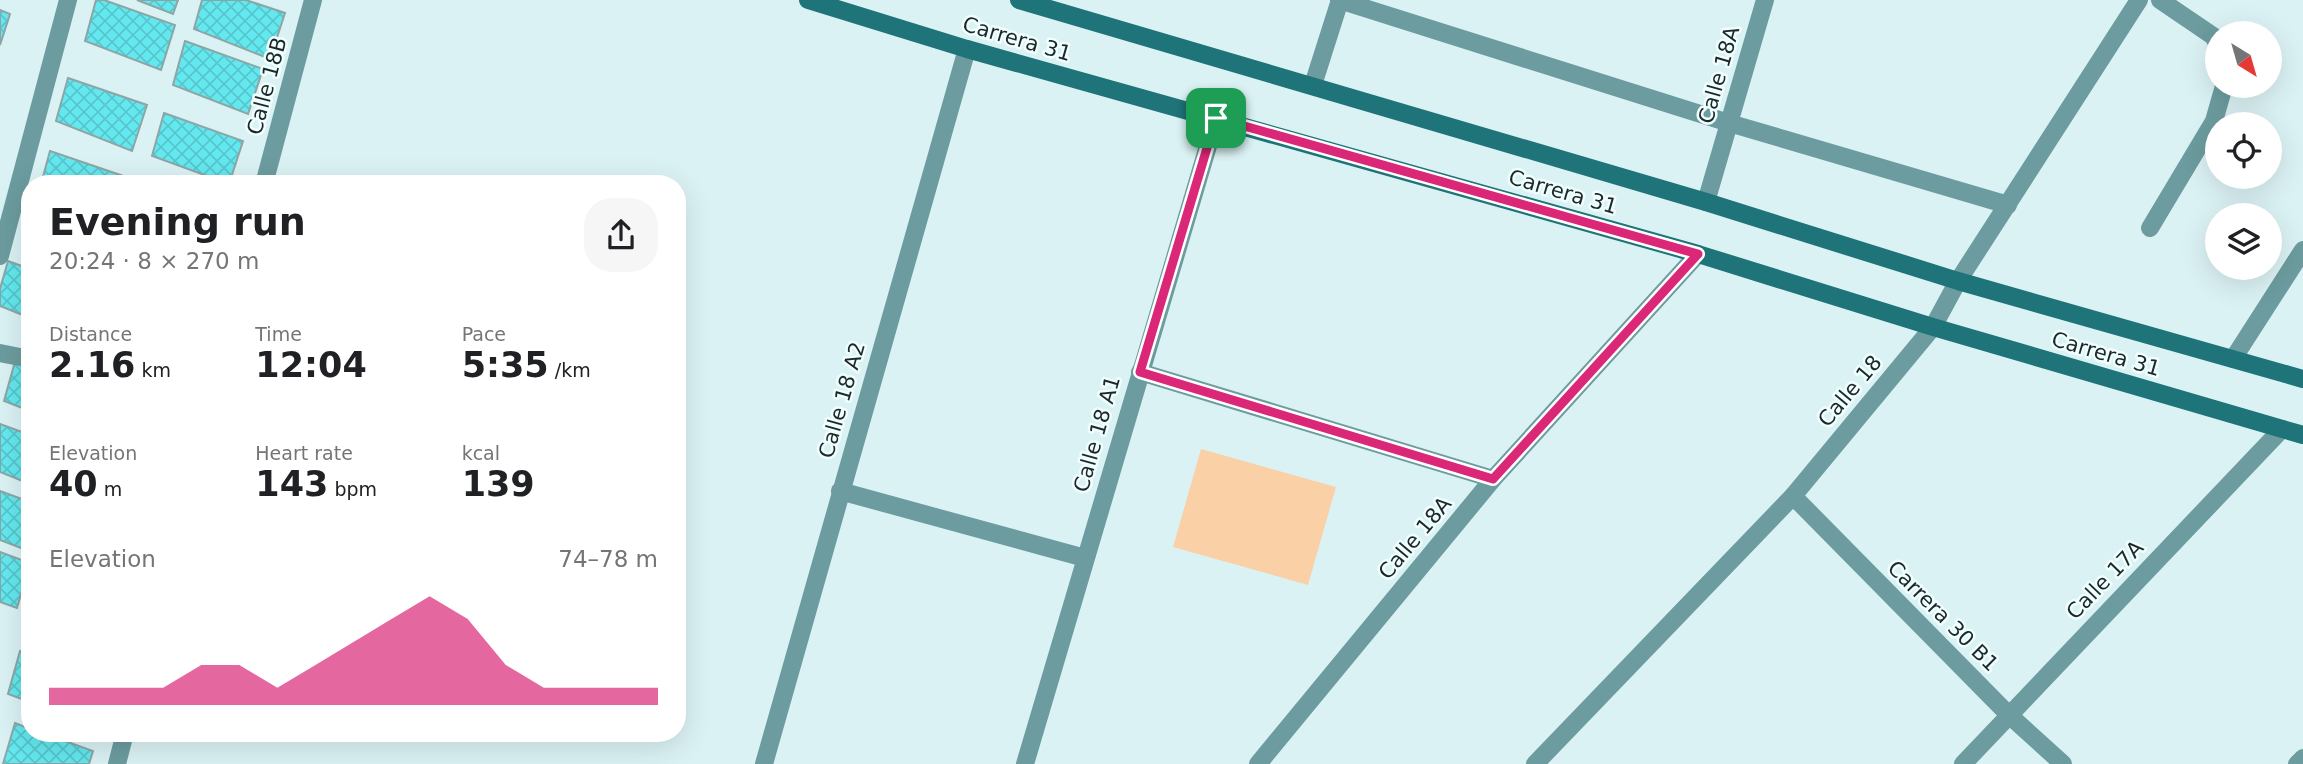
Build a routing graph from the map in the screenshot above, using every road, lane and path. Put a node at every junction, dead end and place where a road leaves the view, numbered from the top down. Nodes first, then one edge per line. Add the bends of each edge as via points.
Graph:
1 (68, 0) edge
2 (313, 0) edge
3 (808, 0) edge
4 (1019, 0) edge
5 (1339, 0) edge
6 (1765, 0) edge
7 (2139, 0) edge
8 (2160, 0) edge
9 (2205, 31) edge
10 (967, 49) junction
11 (1313, 85) junction
12 (2221, 98) edge
13 (1216, 118) junction
14 (1729, 123) junction
15 (22, 175) edge
16 (266, 175) edge
17 (21, 177) edge
18 (1706, 202) junction
19 (2008, 205) junction
20 (2150, 228) dead end
21 (2303, 250) edge
22 (1698, 254) junction
23 (0, 256) edge
24 (1958, 281) junction
25 (1933, 327) junction
26 (0, 353) edge
27 (21, 357) edge
28 (2233, 359) junction
29 (1140, 372) junction
30 (2303, 379) edge
31 (2282, 429) junction
32 (2303, 435) edge
33 (1493, 479) junction
34 (840, 491) junction
35 (1793, 496) junction
36 (1085, 558) junction
37 (2008, 714) junction
38 (123, 742) edge
39 (2303, 758) edge
40 (117, 764) edge
41 (764, 764) edge
42 (1025, 764) edge
43 (1258, 764) edge
44 (1535, 764) edge
45 (1963, 764) edge
46 (2063, 764) edge
47 (2297, 764) edge

1 - 15 street
2 - 16 street, Calle 18B
3 - 10 main road, Carrera 31
4 - 11 main road, Carrera 31
5 - 11 street
5 - 14 street
6 - 14 street, Calle 18A
7 - 19 street, Calle 18
8 - 9 street
10 - 13 main road, Carrera 31
10 - 34 street, Calle 18 A2
11 - 18 main road, Carrera 31
12 - 20 street via 2214,121
13 - 22 main road, Carrera 31
13 - 29 street, Calle 18 A1
14 - 18 street, Calle 18A
14 - 19 street
17 - 23 street
18 - 24 main road, Carrera 31
19 - 24 street, Calle 18
21 - 28 street
22 - 25 main road, Carrera 31
22 - 33 street, Calle 18A
24 - 25 street, Calle 18
24 - 28 main road, Carrera 31
25 - 31 main road, Carrera 31
25 - 35 street, Calle 18
26 - 27 street
28 - 30 main road, Carrera 31
29 - 33 street
29 - 36 street, Calle 18 A1
31 - 32 main road, Carrera 31
31 - 37 street, Calle 17A
33 - 43 street, Calle 18A
34 - 36 street
34 - 41 street, Calle 18 A2
35 - 37 street, Carrera 30 B1
35 - 44 street, Calle 18
36 - 42 street, Calle 18 A1
37 - 45 street, Calle 17A
37 - 46 street, Carrera 30 B1
38 - 40 street
39 - 47 street

